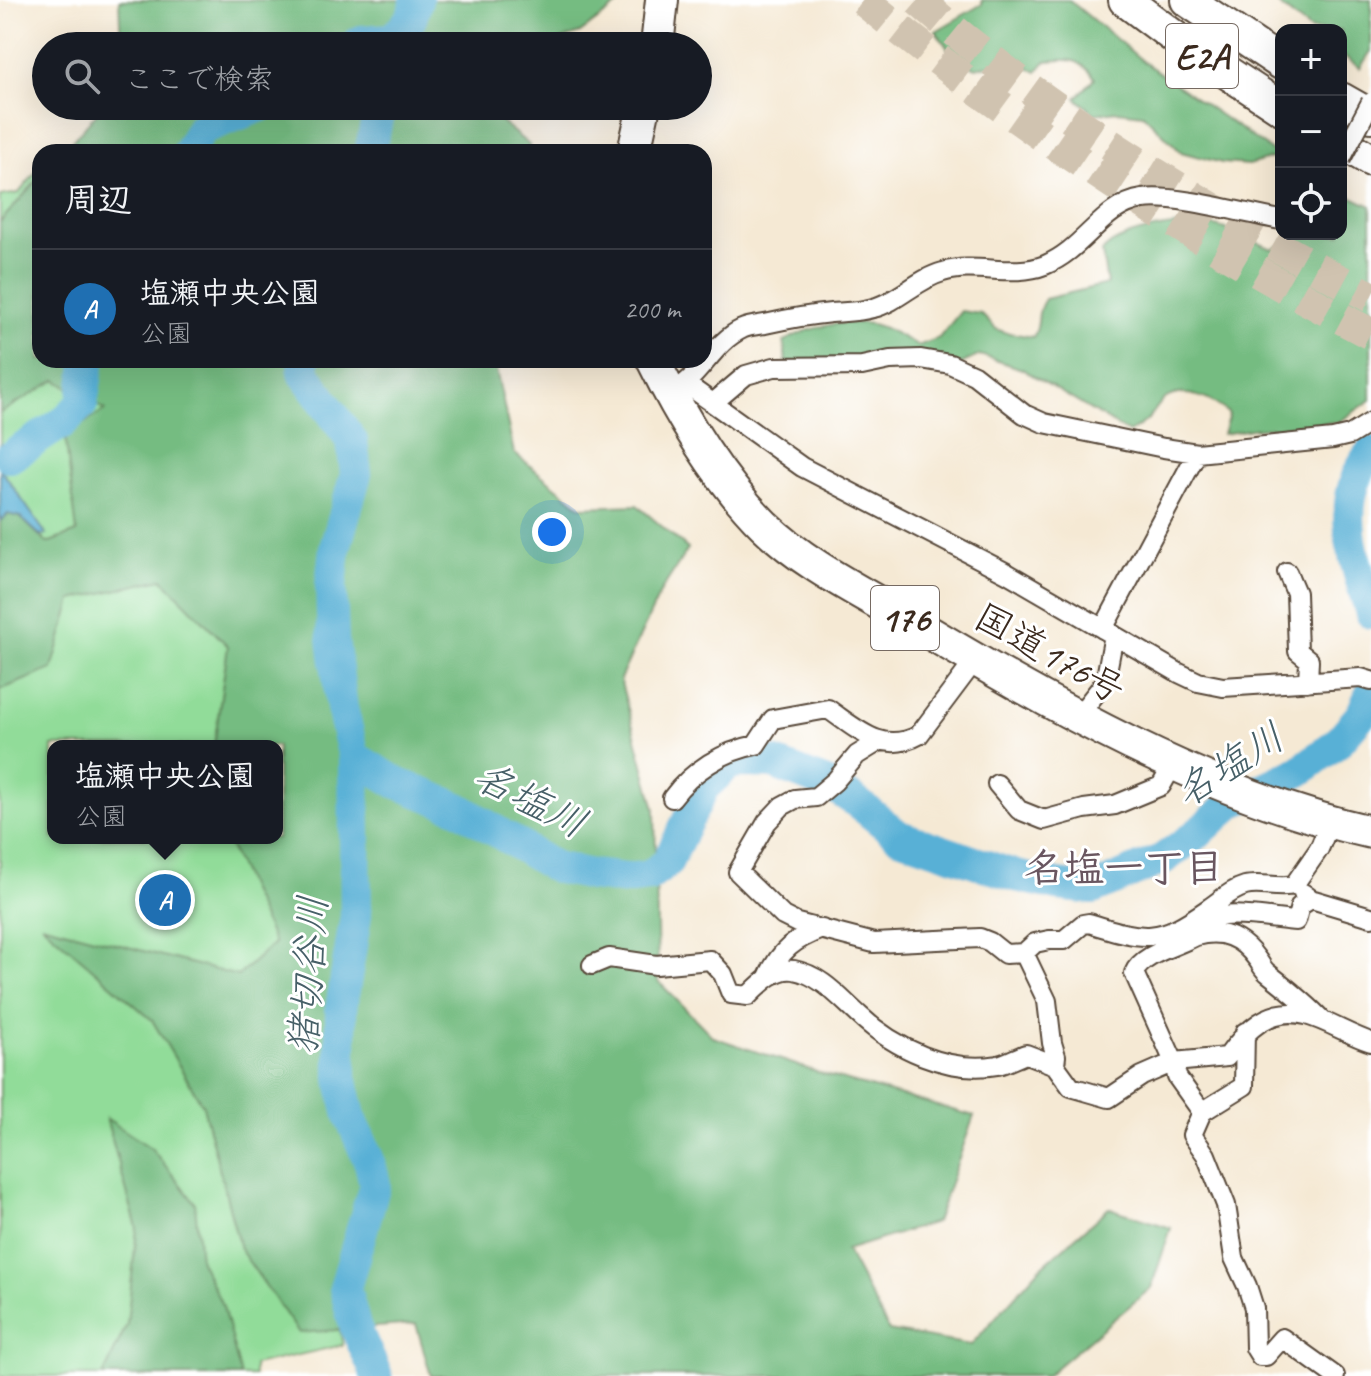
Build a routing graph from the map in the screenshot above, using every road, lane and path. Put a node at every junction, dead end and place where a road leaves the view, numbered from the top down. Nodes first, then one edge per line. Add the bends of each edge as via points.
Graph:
1 (662, 0) edge
2 (1125, 0) edge
3 (1187, 0) edge
4 (659, 32) edge
5 (1275, 59) edge
6 (1347, 102) edge
7 (1371, 102) edge
8 (1275, 104) edge
9 (1371, 116) edge
10 (641, 120) edge
11 (636, 144) edge
12 (1347, 146) edge
13 (1347, 148) edge
14 (1371, 160) edge
15 (1275, 219) edge
16 (712, 353) edge
17 (660, 368) edge
18 (698, 368) edge
19 (678, 389) junction
20 (713, 403) junction
21 (1371, 422) edge
22 (1197, 453) junction
23 (1287, 572) dead end
24 (1108, 632) junction
25 (976, 659) junction
26 (1366, 680) edge
27 (1308, 682) junction
28 (1078, 716) junction
29 (878, 742) junction
30 (1174, 763) junction
31 (997, 784) dead end
32 (672, 798) dead end
33 (1330, 823) junction
34 (1371, 832) edge
35 (1294, 885) junction
36 (1311, 899) junction
37 (1371, 917) edge
38 (825, 928) junction
39 (1196, 936) junction
40 (1024, 953) junction
41 (592, 965) dead end
42 (768, 977) junction
43 (1327, 1025) junction
44 (1245, 1032) junction
45 (1371, 1042) edge
46 (1174, 1062) junction
47 (1055, 1065) junction
48 (1202, 1112) junction
49 (1335, 1376) edge

1 - 4 highway
2 - 8 highway, E2A
3 - 5 highway, E2A
6 - 9 highway
7 - 13 street, bridge
10 - 11 highway
12 - 14 highway
15 - 16 street via 1146,198 1113,209 1089,236 1044,266 943,272 869,310 798,316 741,329
17 - 19 highway, 国道176号 / 176
18 - 19 street
19 - 20 street
19 - 25 highway, 国道176号 / 176 via 724,482 766,527 791,549
20 - 22 street via 746,375 774,367 921,359 974,375 1044,423
20 - 24 street via 802,467
21 - 22 street via 1333,439
22 - 24 street
23 - 27 street via 1296,593 1298,651 1309,660
24 - 27 street via 1198,682 1223,687
24 - 28 street via 1105,682
25 - 28 highway, 国道176号 / 176
25 - 29 street via 919,735 908,741
26 - 27 street
28 - 30 highway, 国道176号 / 176
29 - 32 street via 828,709 773,719 756,745 720,758
29 - 38 street via 857,755 816,797 782,806 738,872 783,916
30 - 31 street via 1161,786 1115,805 1044,820 1019,810
30 - 33 highway, 国道176号 / 176
33 - 34 highway, 国道176号 / 176
33 - 35 street
35 - 36 street
35 - 40 street via 1249,885 1179,929 1133,937 1089,923 1064,940 1035,943
36 - 37 street
36 - 39 street via 1300,906 1296,921 1216,918
38 - 40 street via 874,943 980,938 1005,954
38 - 42 street via 798,938
39 - 43 street via 1212,931 1242,942 1265,972 1302,998
39 - 46 street via 1164,950 1134,973
40 - 47 street via 1047,1001
41 - 42 street via 609,958 656,965 710,960 731,994 748,996
42 - 47 street via 792,970 820,980 876,1031 917,1054 969,1067 999,1065 1026,1054
43 - 44 street via 1305,1015 1283,1015 1261,1020
43 - 45 street
44 - 46 street via 1227,1057
44 - 48 street via 1244,1086
46 - 47 street via 1109,1098 1071,1087
46 - 48 street via 1177,1077
48 - 49 street via 1192,1135 1226,1205 1234,1258 1254,1308 1255,1348 1266,1356 1282,1338

